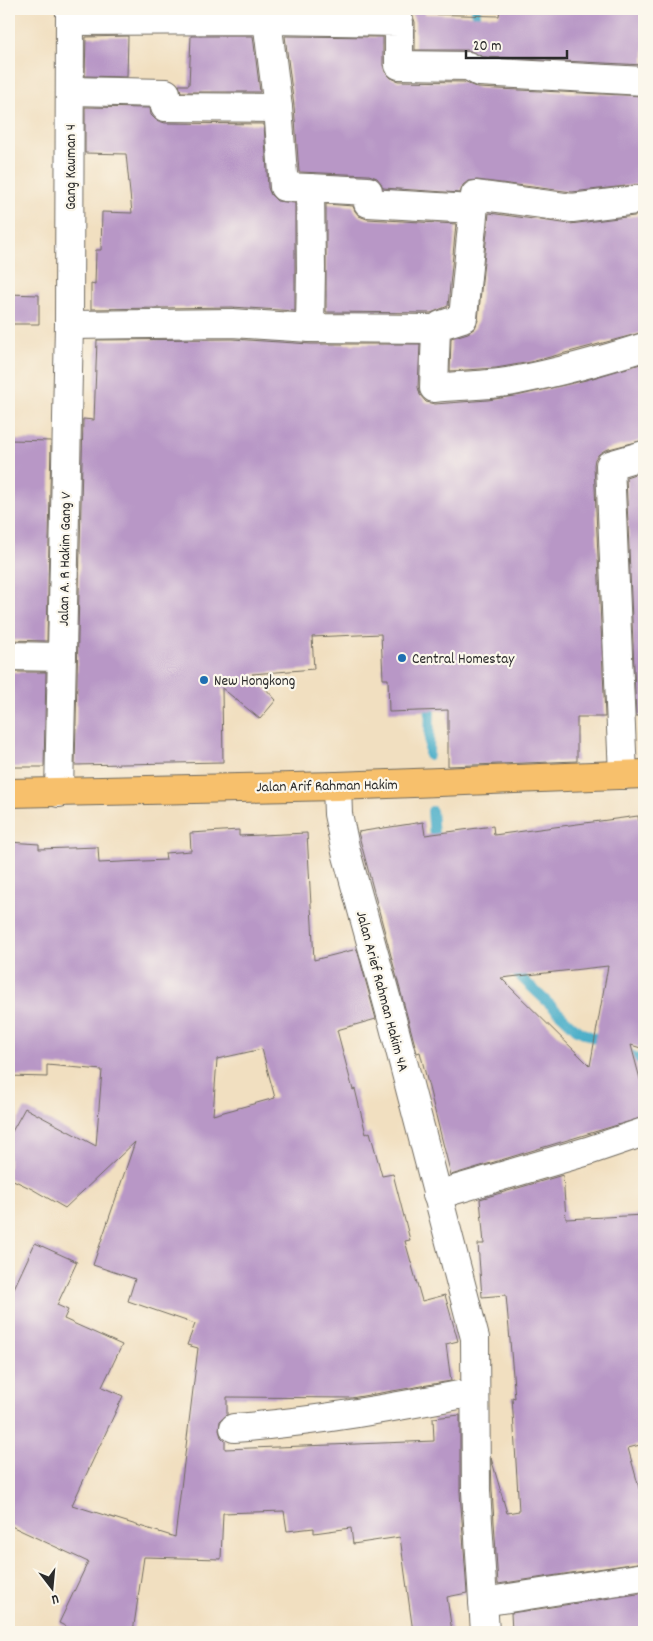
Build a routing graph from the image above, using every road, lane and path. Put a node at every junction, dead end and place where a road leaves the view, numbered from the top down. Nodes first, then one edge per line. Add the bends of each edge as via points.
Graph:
1 (70, 15) edge
2 (267, 20) junction
3 (644, 81) edge
4 (70, 91) junction
5 (278, 108) junction
6 (310, 188) junction
7 (644, 198) edge
8 (468, 209) junction
9 (445, 324) junction
10 (69, 325) junction
11 (310, 328) junction
12 (644, 347) edge
13 (644, 455) edge
14 (9, 656) edge
15 (62, 657) junction
16 (634, 774) edge
17 (337, 786) junction
18 (9, 793) edge
19 (59, 793) junction
20 (644, 1132) edge
21 (437, 1195) junction
22 (475, 1392) junction
23 (234, 1428) dead end
24 (644, 1578) edge
25 (483, 1602) junction
26 (485, 1632) edge

1 - 2 street
1 - 4 street, Gang Kauman 4
2 - 3 street via 399,22 399,65
2 - 5 street
4 - 5 street via 166,93 166,107
4 - 10 street, Gang Kauman 4
5 - 6 street via 284,187
6 - 8 street via 368,191 368,203
6 - 11 street
7 - 8 street via 572,208 475,196
8 - 9 street via 463,318
9 - 11 street
9 - 12 street via 434,388 518,380
10 - 11 street via 232,324
10 - 15 street, Jalan A. R Hakim Gang V
13 - 16 street via 610,465
14 - 15 street
15 - 19 street, Jalan A. R Hakim Gang V
16 - 17 main road, Jalan Arif Rahman Hakim
17 - 19 main road, Jalan Arif Rahman Hakim
17 - 21 street, Jalan Arief Rahman Hakim 4A via 338,814 346,852
18 - 19 main road, Jalan Arif Rahman Hakim
20 - 21 street
21 - 22 street, Jalan Arief Rahman Hakim 4A via 475,1338
22 - 23 street via 363,1413
22 - 25 street, Jalan Arief Rahman Hakim 4A via 476,1491
24 - 25 street
25 - 26 street, Jalan Arief Rahman Hakim 4A

